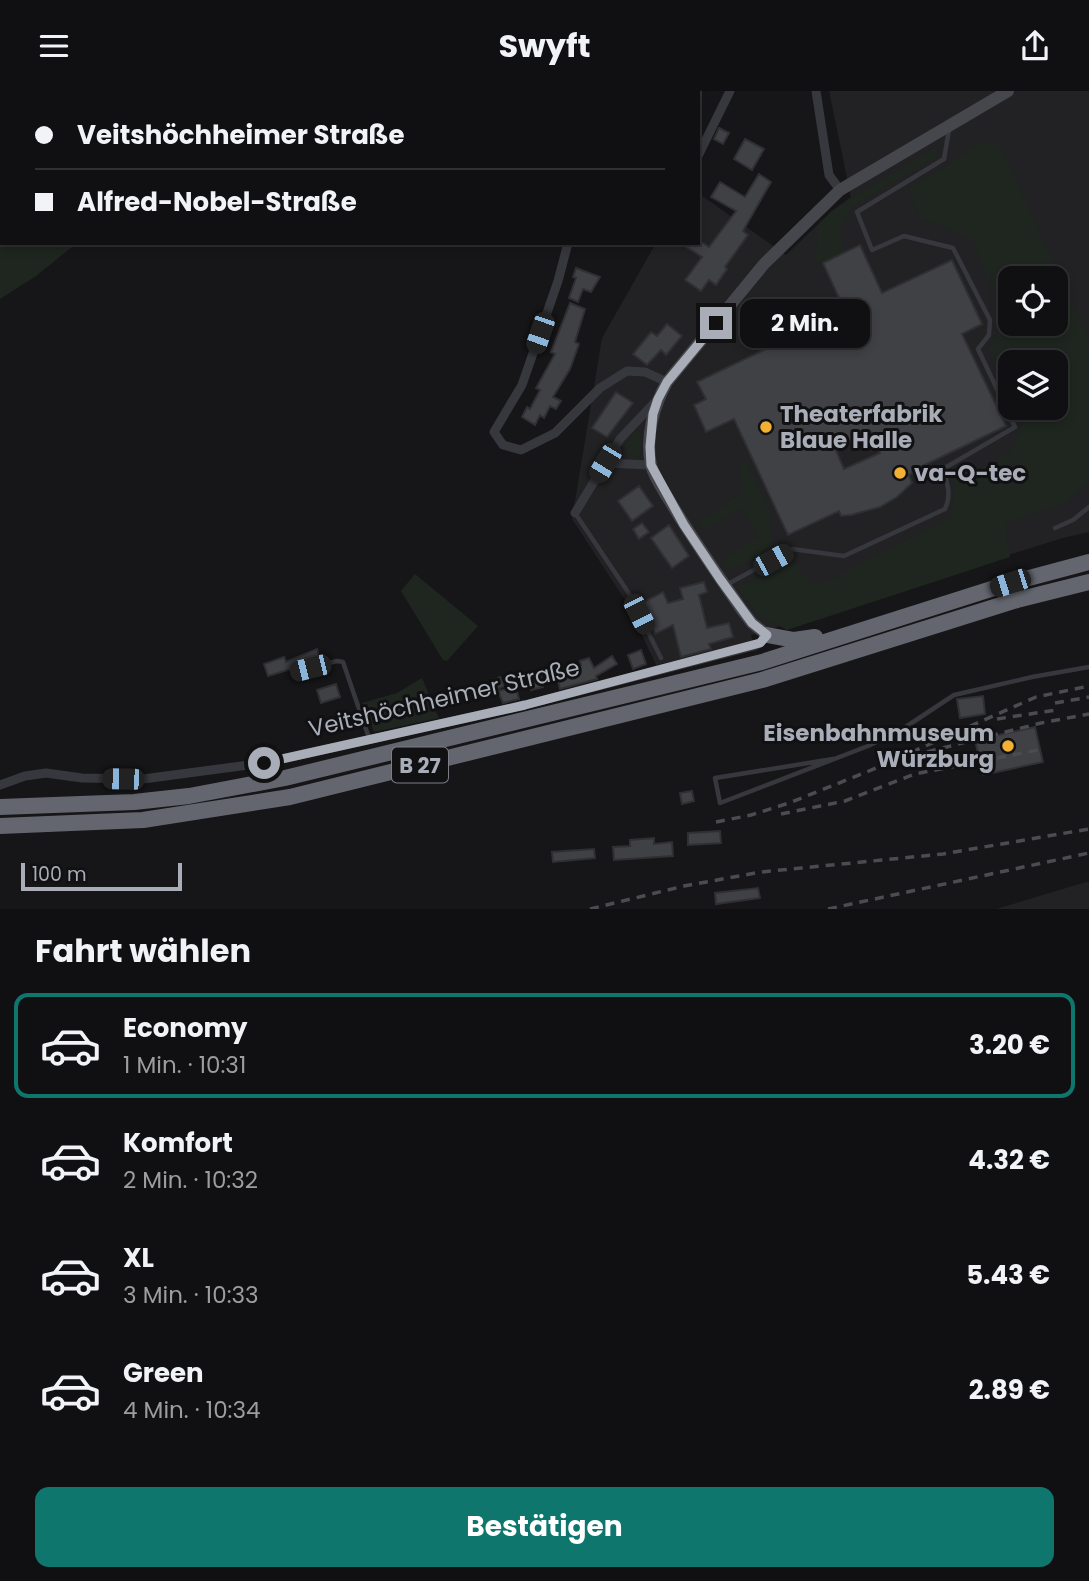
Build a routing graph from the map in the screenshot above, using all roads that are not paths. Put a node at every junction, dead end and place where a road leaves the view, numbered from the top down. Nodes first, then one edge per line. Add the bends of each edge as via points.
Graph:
1 (730, 91) edge
2 (816, 91) edge
3 (1008, 91) edge
4 (950, 125) junction
5 (700, 152) edge
6 (840, 190) junction
7 (567, 245) edge
8 (667, 382) junction
9 (658, 399) junction
10 (605, 463) junction
11 (651, 465) junction
12 (1089, 507) edge
13 (575, 513) joint
14 (1055, 528) dead end
15 (1089, 562) edge
16 (1089, 582) edge
17 (725, 585) junction
18 (857, 632) junction
19 (767, 635) junction
20 (662, 658) dead end
21 (1089, 667) edge
22 (295, 672) dead end
23 (370, 739) junction
24 (833, 759) junction
25 (0, 785) edge
26 (0, 807) edge
27 (0, 826) edge

1 - 5 street
2 - 6 street via 829,175
3 - 4 street
4 - 6 street
4 - 17 lane via 944,159 857,212 872,250 904,236 953,248 990,320 989,335 978,349 1015,427 943,469 949,489 945,509 844,556 792,549
6 - 8 street via 764,264
7 - 8 street via 522,384 494,432 503,445 521,450 555,433 600,388 627,371 645,372
8 - 9 street
9 - 10 street via 620,439
9 - 11 street
10 - 11 street
10 - 13 street
11 - 17 street
12 - 14 lane
13 - 20 lane via 628,593
15 - 18 highway, Veitshöchheimer Straße / B 27
16 - 27 highway, B 27 via 762,680 290,797 143,820
17 - 19 street via 752,623
18 - 19 highway via 845,627 794,640
18 - 26 highway, Veitshöchheimer Straße / B 27 via 728,671 285,778 148,801
19 - 23 street, Veitshöchheimer Straße via 754,646
21 - 24 lane via 954,695 901,730
22 - 23 lane via 342,662
23 - 25 street, Veitshöchheimer Straße via 264,763 143,779 46,773
24 - 24 lane via 773,784 720,803 715,778

